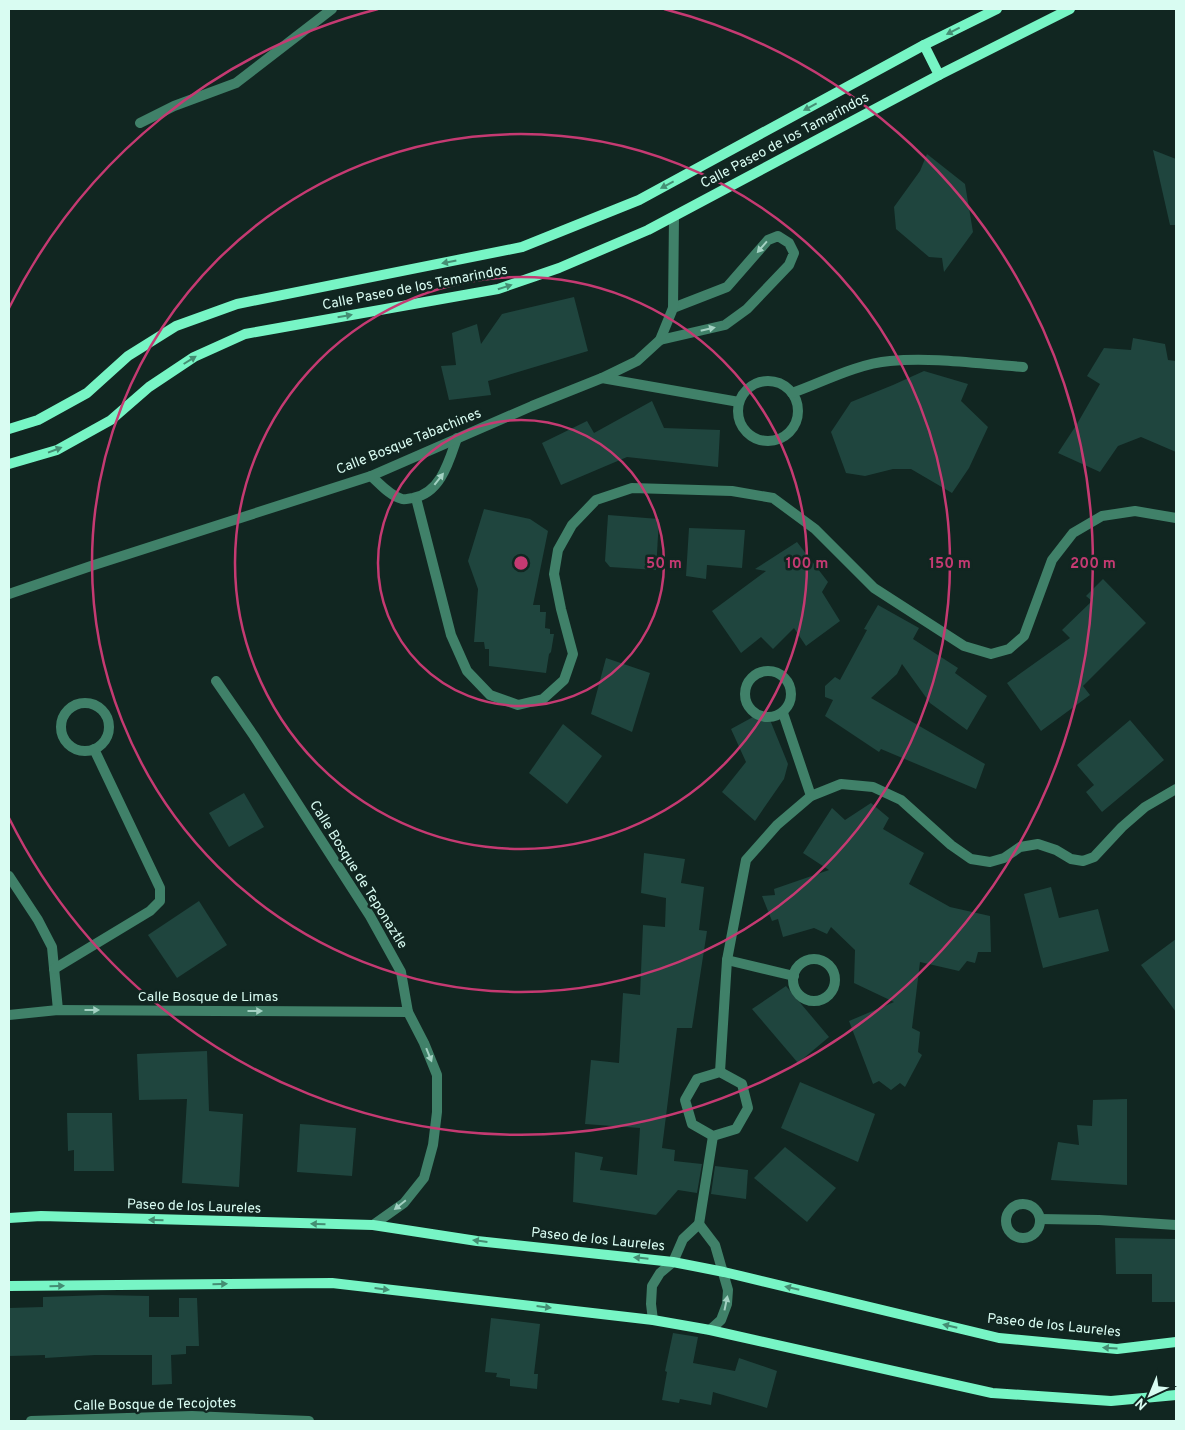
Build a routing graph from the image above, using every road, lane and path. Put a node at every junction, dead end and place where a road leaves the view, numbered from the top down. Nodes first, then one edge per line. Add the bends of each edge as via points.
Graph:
1 (332, 9) edge
2 (997, 9) edge
3 (1070, 9) edge
4 (924, 45) junction
5 (939, 75) junction
6 (140, 123) dead end
7 (674, 217) junction
8 (673, 308) junction
9 (660, 340) junction
10 (1023, 367) dead end
11 (602, 378) junction
12 (792, 393) junction
13 (739, 402) junction
14 (9, 429) edge
15 (457, 438) junction
16 (9, 464) edge
17 (371, 476) junction
18 (416, 498) junction
19 (1176, 518) edge
20 (9, 594) edge
21 (216, 682) dead end
22 (783, 713) junction
23 (94, 749) junction
24 (1176, 789) edge
25 (811, 796) junction
26 (9, 876) edge
27 (727, 960) junction
28 (54, 969) junction
29 (794, 976) junction
30 (58, 1010) junction
31 (408, 1012) junction
32 (9, 1015) edge
33 (720, 1072) junction
34 (713, 1136) junction
35 (9, 1218) edge
36 (1040, 1219) dead end
37 (699, 1224) junction
38 (373, 1225) junction
39 (1176, 1226) edge
40 (673, 1262) junction
41 (724, 1272) junction
42 (9, 1286) edge
43 (653, 1320) junction
44 (710, 1330) junction
45 (1176, 1342) edge
46 (1176, 1395) edge
47 (31, 1421) edge
48 (309, 1421) edge

1 - 6 street via 236,84 174,106
2 -> 4 main road, Calle Paseo de los Tamarindos
3 - 5 main road, Calle Paseo de los Tamarindos
4 - 5 main road
4 -> 14 main road, Calle Paseo de los Tamarindos via 639,200 522,247 237,304 184,323 128,356 87,393 38,420
5 - 7 main road, Calle Paseo de los Tamarindos
7 - 8 street, Calle Bosque Tabachines
16 -> 7 main road, Calle Paseo de los Tamarindos via 57,450 111,420 149,387 194,357 245,334 498,289 559,268
8 - 9 street, Calle Bosque Tabachines
9 -> 8 street via 725,325 748,309 789,264 794,254 789,243 778,236 768,240 727,287
9 - 11 street, Calle Bosque Tabachines via 637,361
10 - 12 street via 888,361 858,368
11 - 13 street
11 - 15 street, Calle Bosque Tabachines
12 - 13 street via 767,381 749,387
12 - 13 street via 798,411 792,429 786,436 768,442 750,436 744,429 739,421
15 - 17 street, Calle Bosque Tabachines
18 -> 15 street via 428,492 444,473
17 - 18 street via 388,492 402,499
17 - 20 street, Calle Bosque Tabachines
18 - 19 street via 451,635 467,671 490,696 518,705 543,699 564,680 574,654 554,574 558,550 572,526 596,500 632,488 732,491 773,498 815,529 874,588 964,646 991,654 1009,650 1024,636 1052,560 1073,533 1102,516 1135,511
21 - 31 street, Calle Bosque de Teponaztle via 370,916 401,972
22 - 22 street via 792,697 786,680 771,671 754,676 745,692 750,709 766,718
22 - 25 street
23 - 23 street via 108,732 106,718 102,711 90,704 75,705 62,721 63,736 79,750
23 - 28 street via 160,888 160,901 150,911
24 - 25 street via 1144,807 1094,857 1084,861 1071,859 1038,844 1020,848 990,862 971,858 951,845 901,800 873,787 841,784
25 - 27 street via 777,825 746,860
26 - 28 street via 52,947
27 - 29 street
27 - 33 street
28 - 30 street
29 - 29 street via 797,992 810,1001 826,997 835,984 832,969 818,960 803,963
30 -> 31 street, Calle Bosque de Limas
30 - 32 street, Calle Bosque de Limas
31 -> 38 street, Calle Bosque de Teponaztle via 437,1075 433,1145 424,1178 404,1203
33 - 34 street via 697,1079 685,1100 692,1124
33 - 34 street via 742,1084 748,1108 736,1129
34 - 37 street
38 -> 35 main road, Paseo de los Laureles via 42,1216
36 - 39 street
37 - 40 street via 683,1239
37 - 41 street via 715,1245
40 -> 38 main road, Paseo de los Laureles via 478,1241
40 - 41 main road, Paseo de los Laureles
40 - 43 street via 660,1272 652,1286
44 -> 41 street via 721,1320 727,1304
45 -> 41 main road, Paseo de los Laureles via 1117,1348 999,1338
42 -> 43 main road via 332,1283
43 - 44 main road
44 - 46 main road via 992,1393 1112,1401
47 - 48 street, Calle Bosque de Tecojotes via 192,1416

